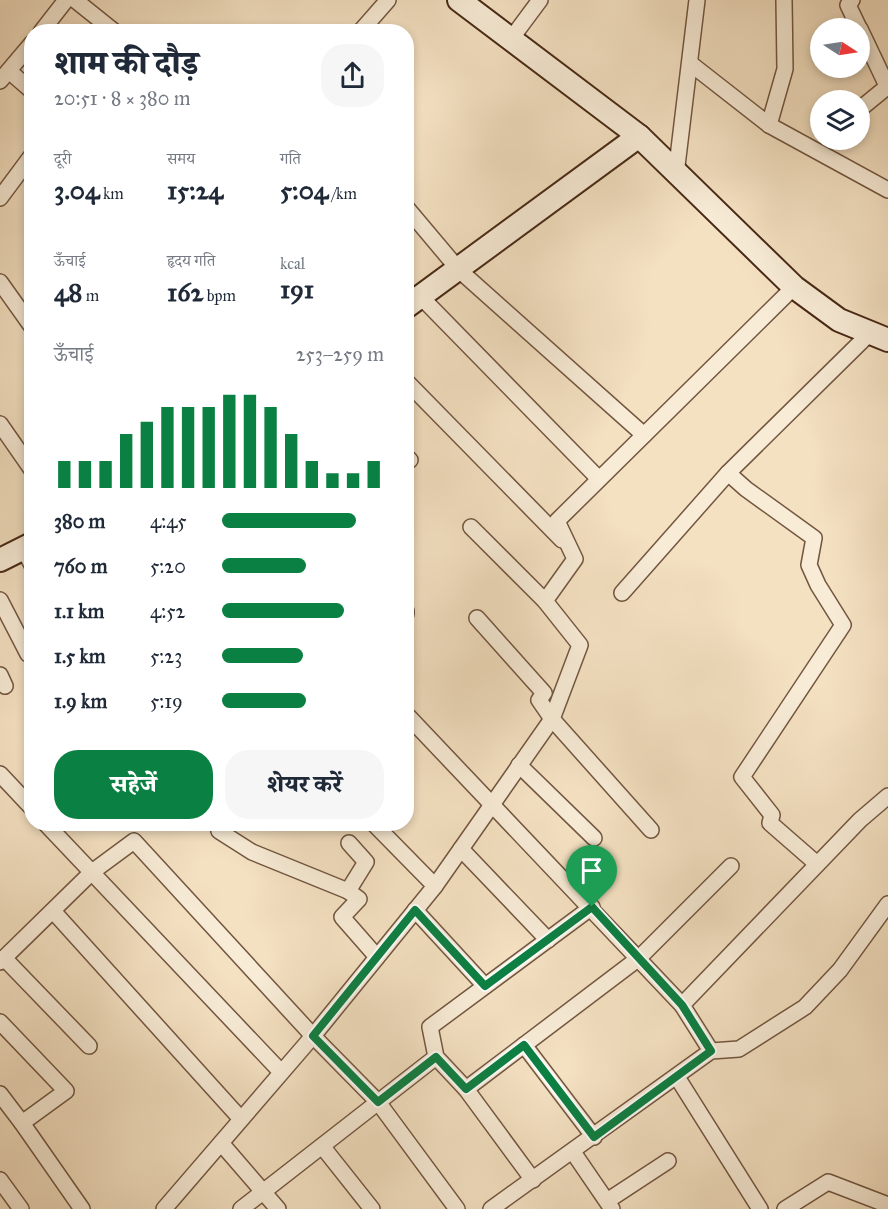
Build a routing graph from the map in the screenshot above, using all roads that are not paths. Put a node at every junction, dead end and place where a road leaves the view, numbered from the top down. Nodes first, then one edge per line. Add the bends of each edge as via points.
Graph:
1 (66, 0) edge
2 (75, 0) edge
3 (388, 0) edge
4 (459, 0) edge
5 (540, 0) edge
6 (697, 0) edge
7 (784, 0) edge
8 (852, 0) edge
9 (854, 18) edge
10 (47, 24) edge
11 (105, 24) edge
12 (367, 24) edge
13 (511, 39) junction
14 (24, 51) edge
15 (870, 51) edge
16 (691, 64) junction
17 (5, 70) edge
18 (24, 85) edge
19 (888, 87) edge
20 (870, 101) edge
21 (769, 125) junction
22 (639, 136) junction
23 (810, 141) edge
24 (823, 150) edge
25 (24, 166) edge
26 (676, 174) junction
27 (888, 190) edge
28 (0, 198) edge
29 (414, 217) edge
30 (459, 270) junction
31 (0, 282) edge
32 (794, 287) junction
33 (414, 303) edge
34 (24, 316) edge
35 (879, 336) edge
36 (414, 389) edge
37 (0, 424) edge
38 (644, 435) junction
39 (24, 458) edge
40 (728, 473) junction
41 (599, 479) junction
42 (471, 527) dead end
43 (570, 549) junction
44 (24, 553) edge
45 (0, 560) edge
46 (622, 593) dead end
47 (0, 600) edge
48 (545, 601) junction
49 (477, 618) dead end
50 (24, 646) edge
51 (552, 719) junction
52 (414, 722) edge
53 (519, 765) junction
54 (0, 774) edge
55 (888, 796) edge
56 (24, 799) edge
57 (492, 804) junction
58 (651, 830) dead end
59 (54, 831) edge
60 (219, 831) dead end
61 (381, 831) edge
62 (594, 838) dead end
63 (349, 843) dead end
64 (461, 849) junction
65 (817, 864) junction
66 (731, 866) dead end
67 (92, 872) junction
68 (435, 886) junction
69 (348, 891) junction
70 (888, 904) edge
71 (592, 907) junction
72 (415, 910) junction
73 (53, 911) junction
74 (548, 940) junction
75 (377, 957) junction
76 (639, 958) junction
77 (2, 960) edge
78 (485, 986) junction
79 (682, 1005) junction
80 (0, 1022) edge
81 (313, 1036) junction
82 (524, 1045) junction
83 (89, 1046) dead end
84 (711, 1051) junction
85 (436, 1057) junction
86 (281, 1072) junction
87 (677, 1077) junction
88 (466, 1089) junction
89 (0, 1094) edge
90 (378, 1102) junction
91 (240, 1118) junction
92 (22, 1123) junction
93 (594, 1137) junction
94 (221, 1143) junction
95 (322, 1146) junction
96 (573, 1152) junction
97 (668, 1161) dead end
98 (0, 1180) edge
99 (533, 1180) junction
100 (264, 1191) junction
101 (609, 1205) edge
102 (888, 1205) edge
103 (21, 1209) edge
104 (82, 1209) edge
105 (164, 1209) edge
106 (241, 1209) edge
107 (278, 1209) edge
108 (372, 1209) edge
109 (457, 1209) edge
110 (491, 1209) edge
111 (760, 1209) edge
112 (785, 1209) edge

1 - 10 street
2 - 11 street
3 - 12 street
4 - 13 main road
5 - 13 street
6 - 16 street
7 - 21 street via 785,69
8 - 9 street via 848,5
13 - 22 main road
14 - 17 street
15 - 19 street
16 - 21 street
16 - 26 street
17 - 18 street
19 - 20 street
21 - 23 street
22 - 26 main road
22 - 30 main road
24 - 27 street via 837,163
25 - 28 street
26 - 32 main road
29 - 30 street
30 - 33 main road
30 - 38 street
31 - 34 street
32 - 35 main road via 839,320
32 - 38 street
33 - 41 street
35 - 40 street
36 - 43 street
37 - 39 street
38 - 41 street
40 - 46 street
40 - 65 street via 814,538 809,565 843,625 742,777 772,815 770,823
41 - 43 street via 557,521
42 - 48 street
43 - 48 street via 575,559
44 - 45 main road
47 - 50 street
48 - 51 street via 580,645
49 - 51 street via 544,693 538,700
51 - 53 street
51 - 58 street
52 - 57 street
53 - 57 street
53 - 62 street
54 - 56 street
55 - 65 street
57 - 64 street
57 - 71 street
59 - 67 street
60 - 69 street via 252,852
61 - 68 street
63 - 69 street via 366,862
64 - 68 street
64 - 74 street
65 - 79 street
66 - 76 street
67 - 73 street
67 - 81 street via 134,841
67 - 86 street
68 - 72 street
69 - 75 street via 359,899 342,917
70 - 84 street via 840,970 805,1007 739,1049
71 - 74 street
71 - 76 street
72 - 75 street
72 - 78 street
73 - 77 street
73 - 91 street
74 - 78 street
75 - 81 street
76 - 79 street
76 - 82 street
77 - 83 street
78 - 85 street via 430,1027
79 - 84 street
80 - 92 street via 66,1091
81 - 86 street
81 - 90 street
82 - 88 street
82 - 93 street
84 - 87 street
85 - 88 street
85 - 90 street
86 - 91 street
87 - 93 street
87 - 111 street
88 - 99 street
89 - 92 street
90 - 95 street
90 - 109 street
91 - 94 street
92 - 104 street
93 - 96 street
94 - 100 street
94 - 105 street
95 - 100 street
95 - 108 street
96 - 99 street
96 - 101 street
97 - 101 street
98 - 103 street
99 - 110 street
100 - 106 street
100 - 107 street
102 - 112 street via 828,1182

